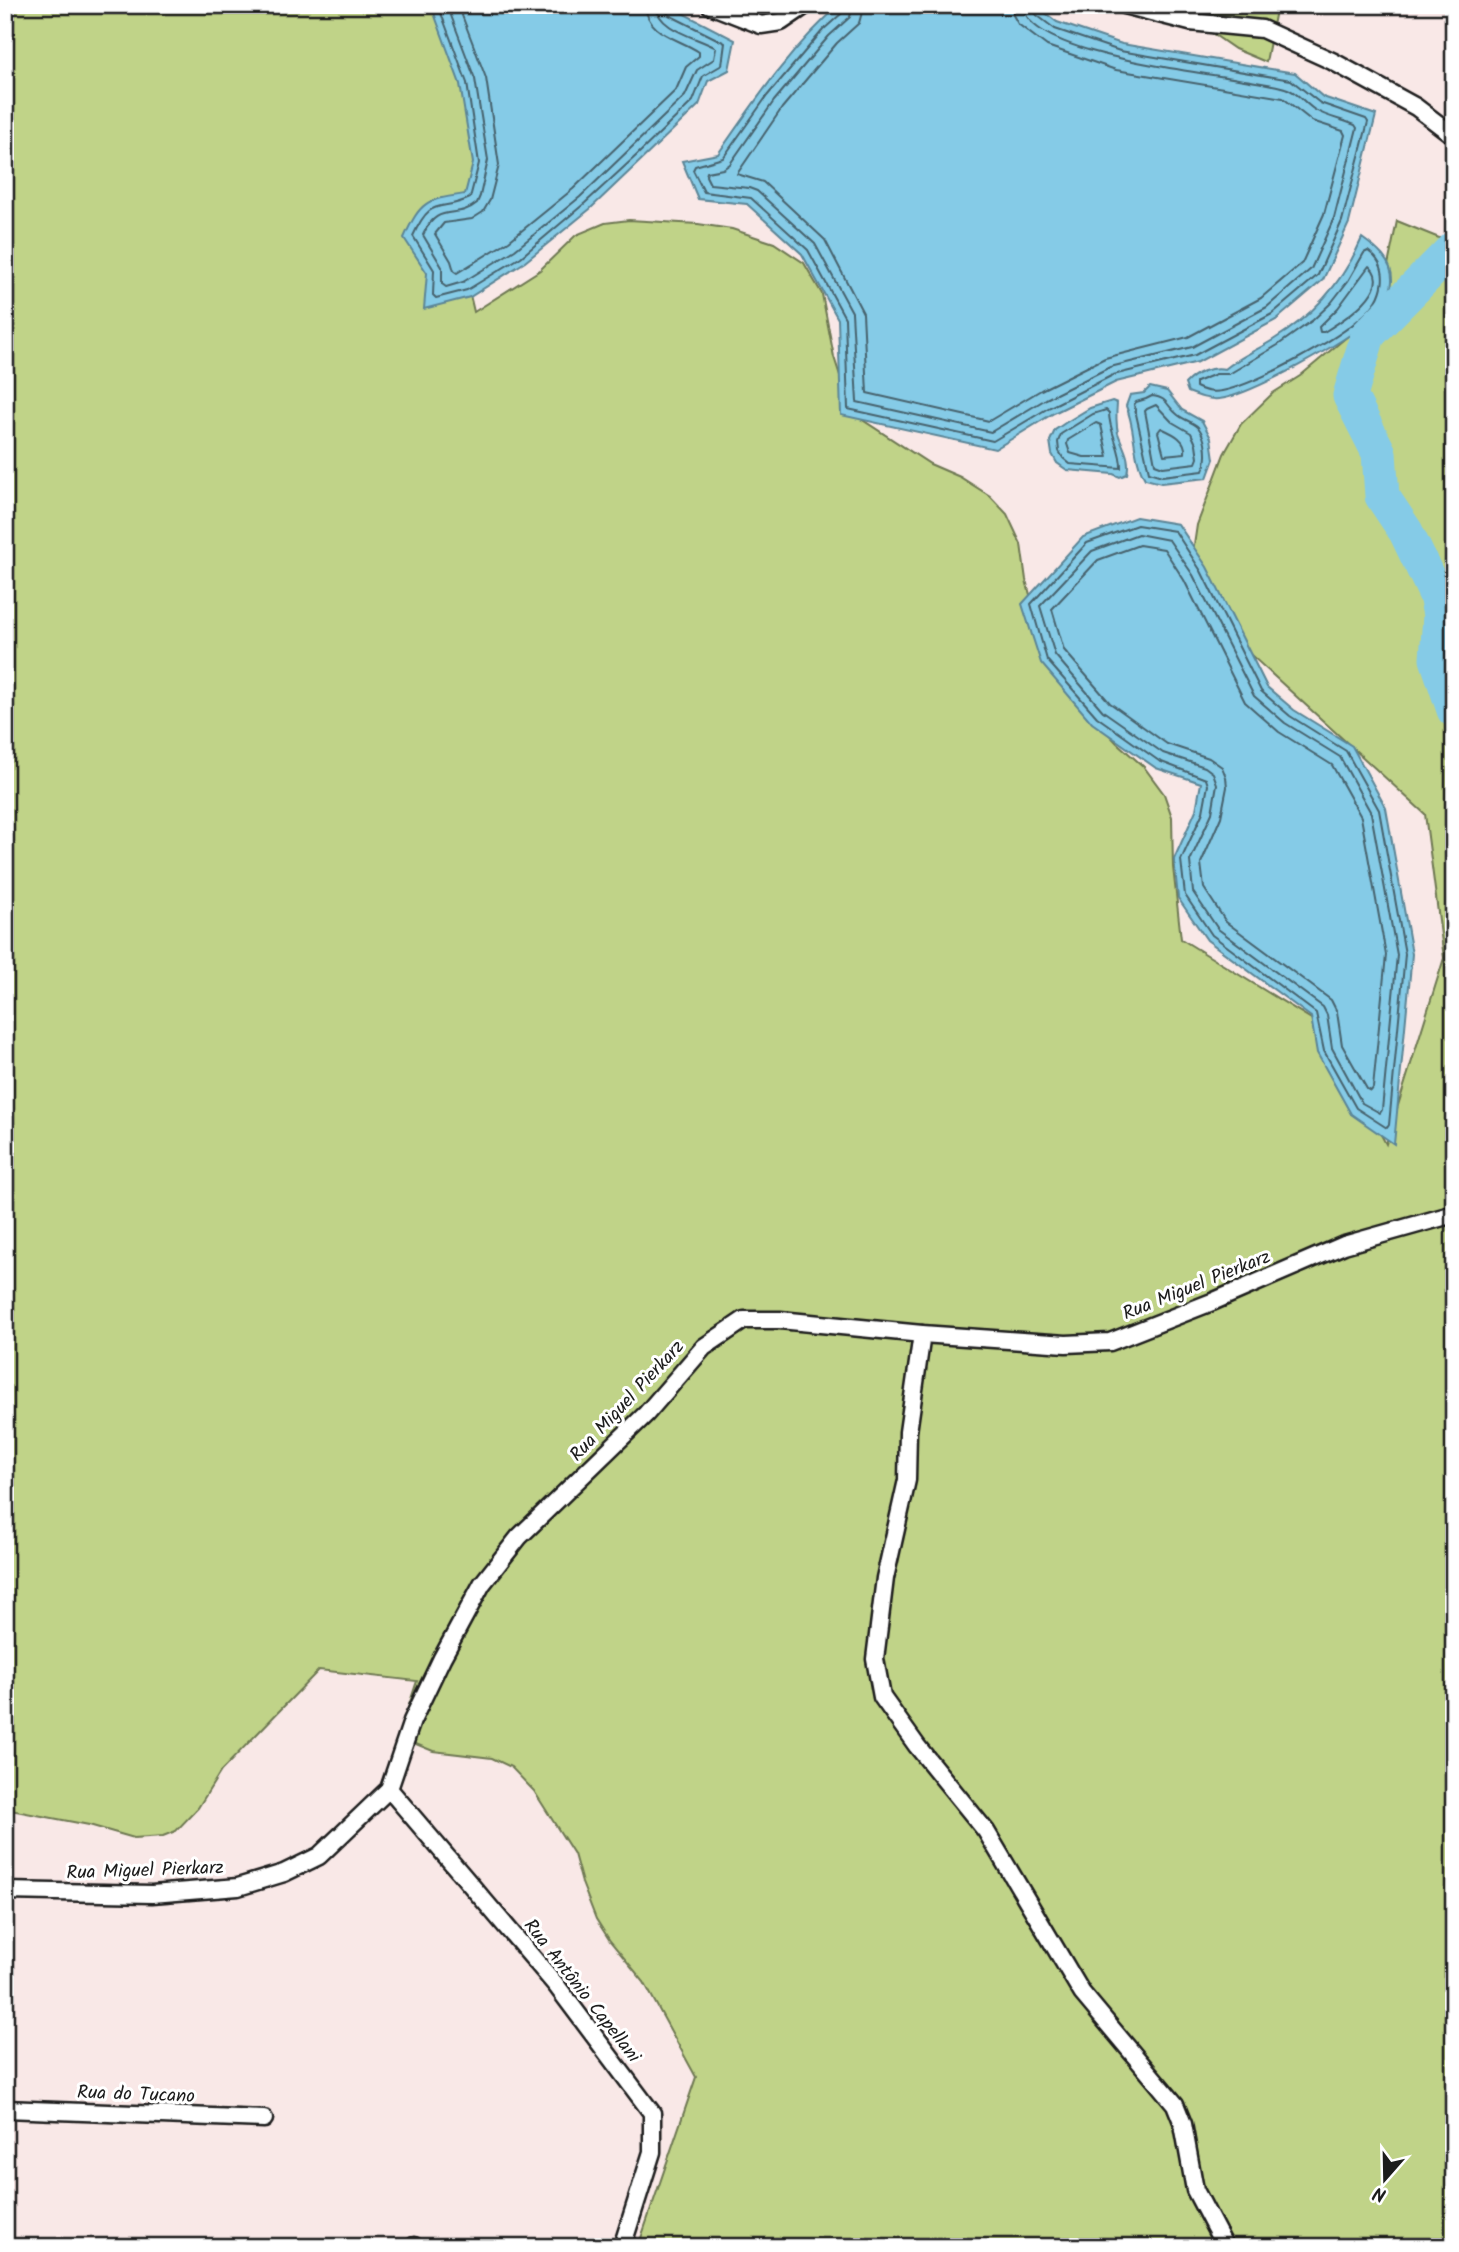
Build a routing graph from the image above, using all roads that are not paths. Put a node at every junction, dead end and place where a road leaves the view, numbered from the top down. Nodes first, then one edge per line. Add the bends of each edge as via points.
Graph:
1 (710, 5) edge
2 (806, 5) edge
3 (1124, 5) edge
4 (1454, 136) edge
5 (1454, 1214) edge
6 (922, 1334) junction
7 (389, 1789) junction
8 (5, 1891) edge
9 (5, 2109) edge
10 (264, 2119) dead end
11 (622, 2247) edge
12 (1225, 2247) edge

1 - 2 street via 761,25 780,22
3 - 4 street via 1190,22 1262,29 1416,107
5 - 6 street, Rua Miguel Pierkarz via 1344,1245 1110,1342 1066,1344
6 - 7 street, Rua Miguel Pierkarz via 744,1320 704,1348 646,1414 519,1537 482,1584 412,1721
6 - 12 street via 908,1432 907,1480 885,1578 875,1659 882,1697 986,1830 1082,1993 1175,2104 1195,2190
7 - 8 street, Rua Miguel Pierkarz via 319,1856 238,1887 152,1894
7 - 11 street, Rua Antônio Capellani via 556,1985 652,2113 652,2152
9 - 10 street, Rua do Tucano

